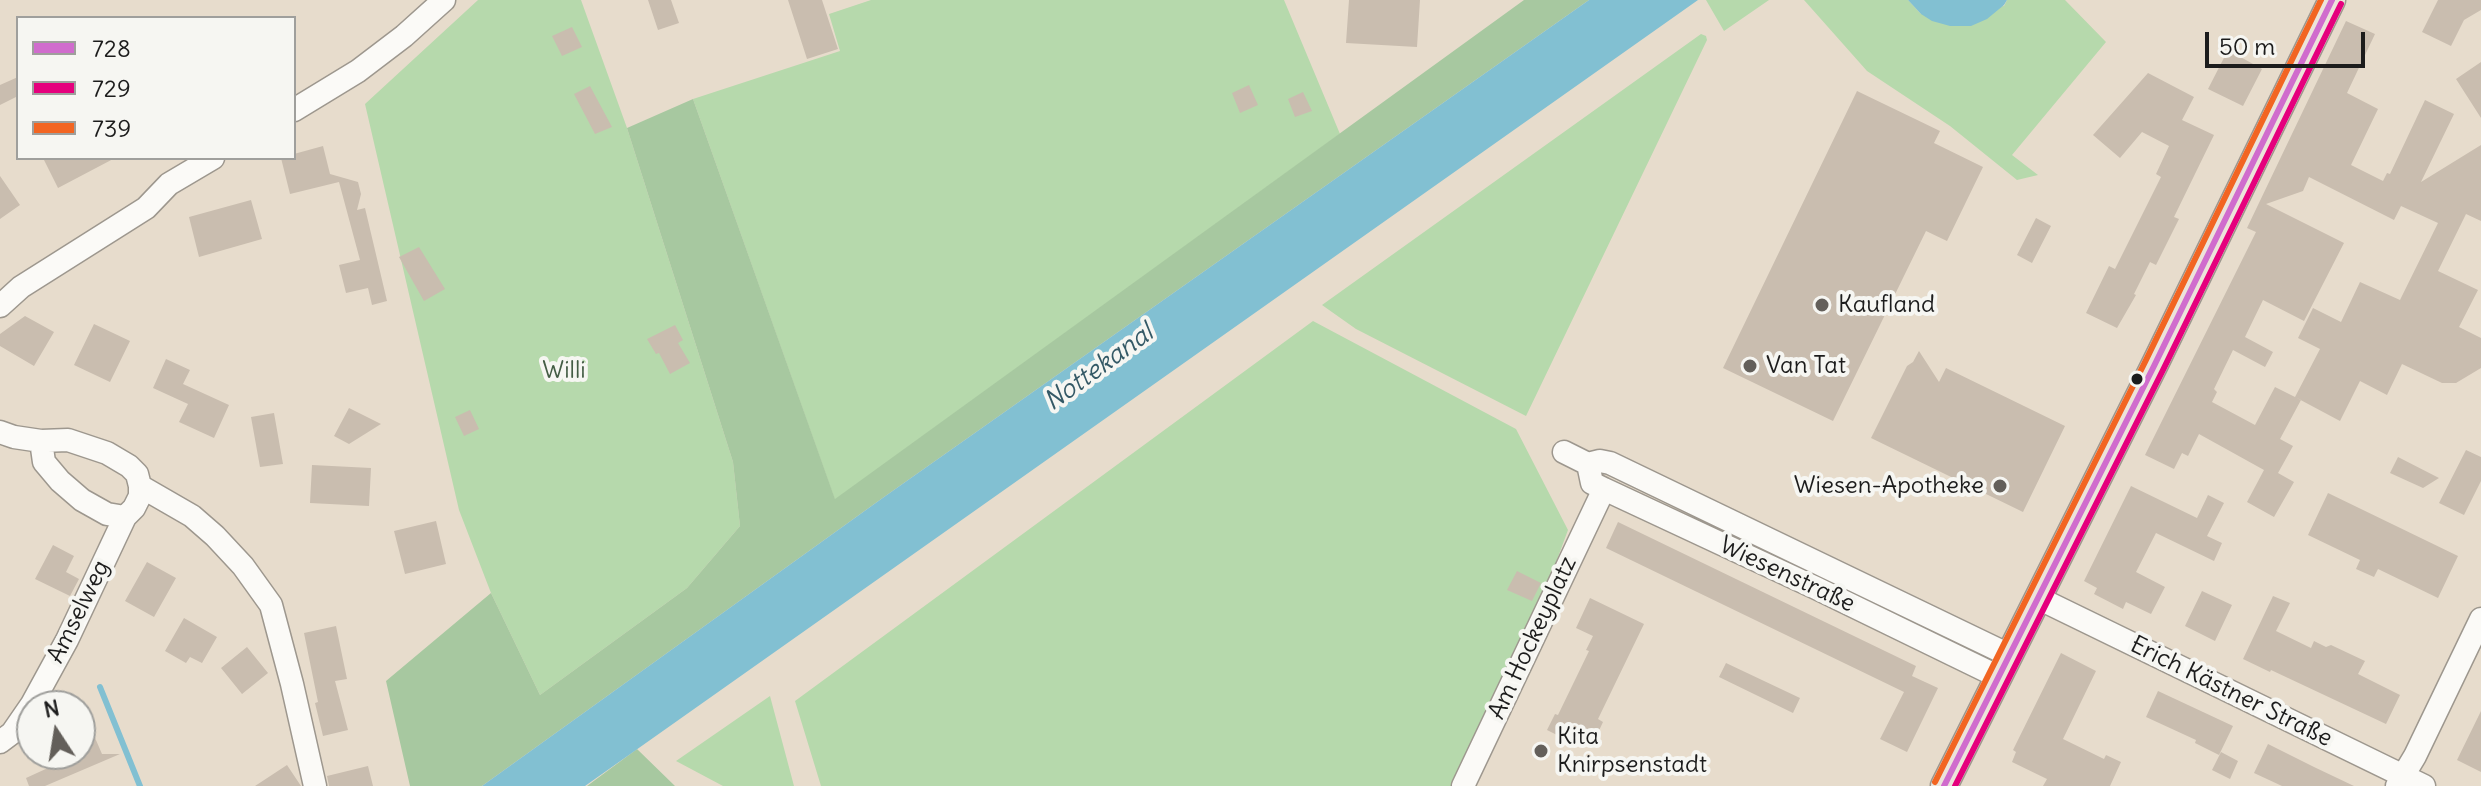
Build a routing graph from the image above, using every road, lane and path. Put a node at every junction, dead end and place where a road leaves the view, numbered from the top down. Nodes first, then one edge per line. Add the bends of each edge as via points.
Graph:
1 (444, 0) edge
2 (2332, 0) edge
3 (296, 109) edge
4 (210, 160) edge
5 (0, 306) edge
6 (0, 432) edge
7 (41, 441) junction
8 (1564, 452) dead end
9 (1588, 464) junction
10 (140, 486) junction
11 (1604, 489) junction
12 (125, 517) junction
13 (2038, 598) junction
14 (2481, 619) edge
15 (2004, 666) junction
16 (0, 742) edge
17 (2400, 781) edge
18 (315, 786) edge
19 (1463, 786) edge
20 (1944, 786) edge
21 (2424, 786) edge

1 - 3 street via 358,71
2 - 13 main road
4 - 5 street
6 - 7 street
7 - 10 street via 68,440 107,453 137,474
7 - 12 street via 44,462 60,481 107,514
8 - 9 street, Wiesenstraße
9 - 11 street via 1592,483
9 - 15 street, Wiesenstraße via 1610,463
10 - 12 street, Amselweg via 140,496
10 - 18 street via 215,536 271,605
11 - 15 street, Wiesenstraße via 1816,588
11 - 19 street, Am Hockeyplatz
12 - 16 street, Amselweg via 32,704
13 - 15 main road
13 - 17 street, Erich Kästner Straße
14 - 17 street
15 - 20 main road
17 - 21 street, Erich Kästner Straße

